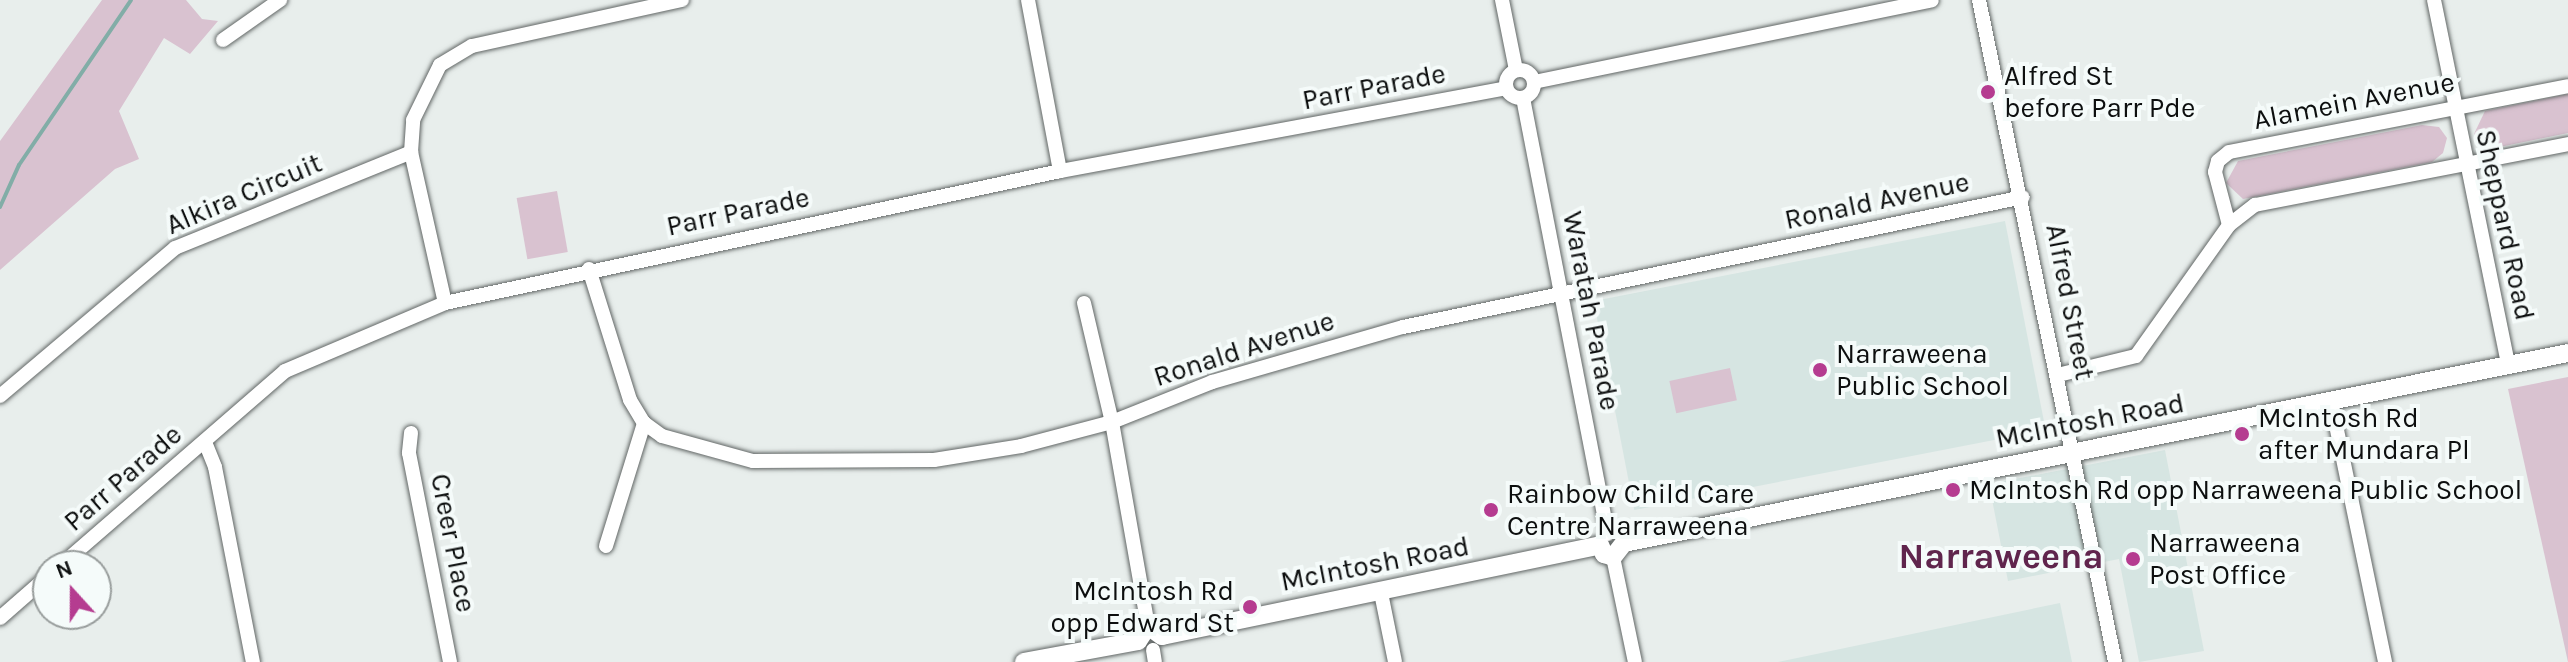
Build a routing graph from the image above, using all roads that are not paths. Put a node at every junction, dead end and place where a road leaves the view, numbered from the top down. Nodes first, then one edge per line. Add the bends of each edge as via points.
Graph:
1 (280, 0) edge
2 (682, 0) edge
3 (1502, 0) edge
4 (1927, 0) edge
5 (1979, 0) edge
6 (2434, 0) edge
7 (1032, 2) edge
8 (223, 40) dead end
9 (1516, 70) junction
10 (1534, 82) junction
11 (2568, 86) edge
12 (1506, 88) junction
13 (1523, 98) junction
14 (2454, 108) junction
15 (2568, 144) edge
16 (411, 152) junction
17 (2466, 164) junction
18 (1060, 171) junction
19 (2023, 197) junction
20 (2229, 225) junction
21 (589, 269) junction
22 (1561, 292) junction
23 (445, 303) junction
24 (1084, 303) dead end
25 (2568, 353) edge
26 (2508, 365) junction
27 (2058, 375) junction
28 (0, 396) edge
29 (2331, 401) junction
30 (1112, 422) junction
31 (644, 423) junction
32 (411, 433) dead end
33 (205, 442) junction
34 (2073, 454) junction
35 (1611, 545) junction
36 (606, 546) dead end
37 (79, 550) edge
38 (32, 590) edge
39 (1381, 593) junction
40 (0, 618) edge
41 (1151, 643) edge
42 (253, 662) edge
43 (450, 662) edge
44 (1024, 662) edge
45 (1395, 662) edge
46 (1635, 662) edge
47 (2115, 662) edge
48 (2385, 662) edge

1 - 8 street
2 - 16 street via 472,46 440,65 422,94
3 - 9 street
4 - 10 street
5 - 19 street, Alfred Street
6 - 14 street, Sheppard Road
7 - 18 street
9 - 10 street via 1529,73
9 - 12 street via 1507,77
10 - 13 street
11 - 14 street, Alamein Avenue
12 - 13 street
12 - 18 street, Parr Parade
13 - 22 street, Waratah Parade
14 - 17 street, Sheppard Road
14 - 20 street, Alamein Avenue via 2229,152 2215,172
15 - 17 street
16 - 23 street
16 - 28 street, Alkira Circuit via 175,248
17 - 20 street via 2255,205
17 - 26 street, Sheppard Road
18 - 21 street, Parr Parade
19 - 22 street, Ronald Avenue
19 - 27 street, Alfred Street
20 - 27 street via 2136,356
21 - 23 street, Parr Parade
21 - 31 street via 630,400
22 - 30 street, Ronald Avenue via 1298,356 1212,382
22 - 35 street, Waratah Parade
23 - 33 street, Parr Parade via 285,371
24 - 30 street
25 - 26 street, McIntosh Road
26 - 29 street, McIntosh Road
27 - 34 street, Alfred Street
29 - 34 street, McIntosh Road
29 - 48 street
30 - 31 street, Ronald Avenue via 948,458 843,464 753,461 662,436
30 - 41 street
31 - 36 street
32 - 43 street, Creer Place via 409,453
33 - 37 street, Parr Parade
33 - 42 street via 215,467
34 - 35 street, McIntosh Road
34 - 47 street, Alfred Street
35 - 39 street, McIntosh Road
35 - 46 street, Waratah Parade
38 - 40 street
39 - 41 street, McIntosh Road
39 - 45 street
41 - 44 street, McIntosh Road

